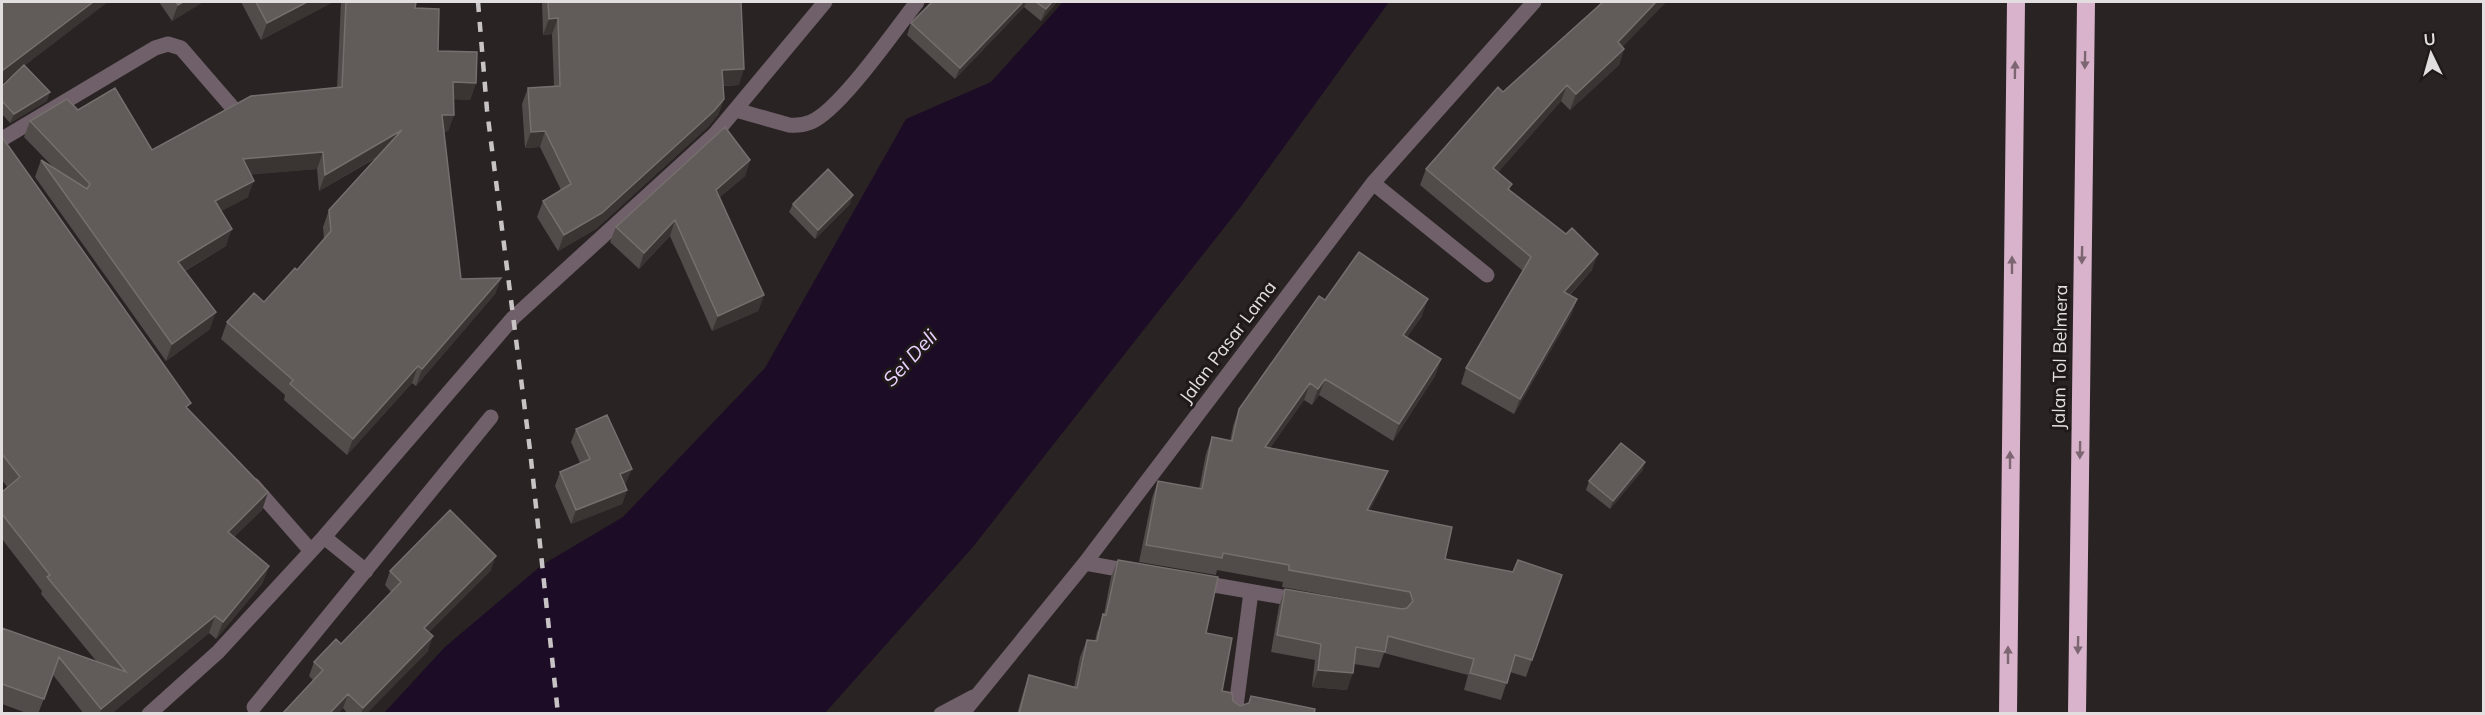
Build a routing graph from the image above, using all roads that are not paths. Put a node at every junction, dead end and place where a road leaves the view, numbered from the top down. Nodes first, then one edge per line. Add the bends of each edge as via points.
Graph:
1 (825, 2) edge
2 (917, 2) edge
3 (1534, 2) edge
4 (2016, 2) edge
5 (2086, 2) edge
6 (232, 107) edge
7 (736, 110) junction
8 (2, 139) edge
9 (1373, 183) junction
10 (1486, 275) dead end
11 (491, 417) dead end
12 (240, 470) edge
13 (324, 537) junction
14 (310, 551) junction
15 (1084, 563) junction
16 (366, 571) junction
17 (1151, 574) edge
18 (1185, 580) edge
19 (1251, 592) junction
20 (1319, 603) edge
21 (978, 694) junction
22 (254, 707) dead end
23 (149, 714) edge
24 (941, 714) edge
25 (962, 714) edge
26 (1235, 714) edge
27 (2008, 714) edge
28 (2077, 714) edge

1 - 7 street
2 - 7 street via 835,105 812,122 789,125
3 - 9 street, Jalan Pasar Lama
27 -> 4 highway
5 -> 28 highway, Jalan Tol Belmera
6 - 8 street via 181,48 168,44
7 - 13 street via 715,134 513,318
9 - 10 street
9 - 15 street, Jalan Pasar Lama
11 - 16 street
12 - 14 street
13 - 14 street
13 - 16 street
14 - 23 street via 218,652
15 - 17 street
15 - 21 street, Jalan Pasar Lama
16 - 22 street
18 - 19 street
19 - 20 street
19 - 26 street
21 - 24 street
21 - 25 street, Jalan Pasar Lama

